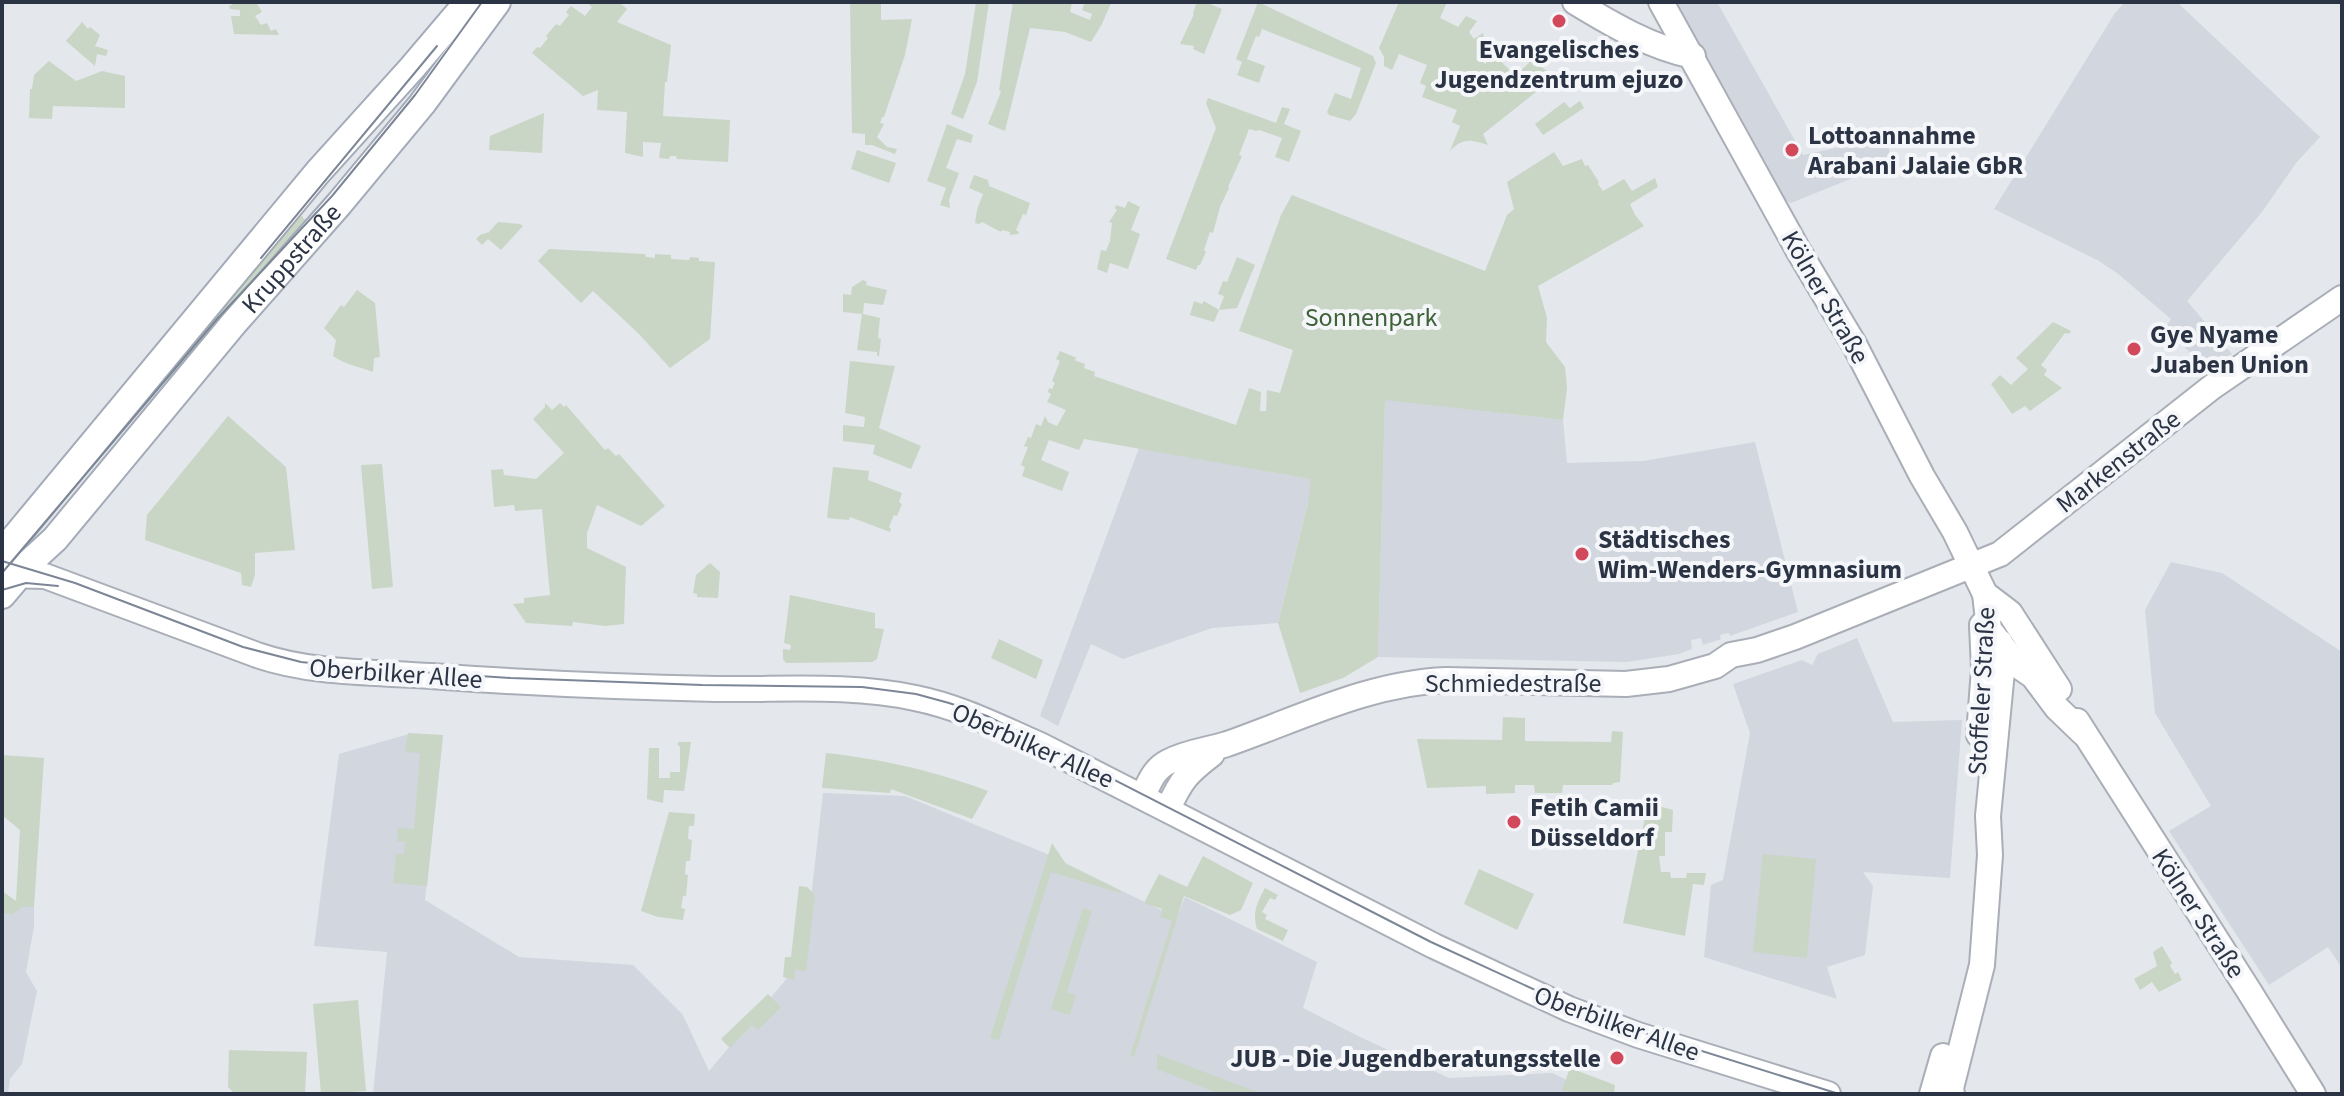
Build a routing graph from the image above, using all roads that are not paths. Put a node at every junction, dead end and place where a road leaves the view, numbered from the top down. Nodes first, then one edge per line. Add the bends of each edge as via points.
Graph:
1 (468, 2) edge
2 (497, 2) edge
3 (1575, 2) edge
4 (1654, 2) edge
5 (1661, 2) edge
6 (1615, 25) junction
7 (1693, 56) junction
8 (378, 104) junction
9 (339, 204) junction
10 (2342, 298) edge
11 (51, 495) junction
12 (77, 510) junction
13 (1971, 565) junction
14 (13, 567) edge
15 (1985, 594) junction
16 (2009, 668) junction
17 (2083, 733) junction
18 (1224, 745) junction
19 (1143, 796) junction
20 (1168, 809) junction
21 (1828, 1094) edge
22 (1932, 1094) edge
23 (1952, 1094) edge
24 (2313, 1094) edge

1 - 8 main road, Kruppstraße
2 - 9 main road, Kruppstraße
3 - 6 main road
4 - 6 main road via 1645,21
5 - 7 main road, Kölner Straße
6 - 7 main road via 1674,53
7 - 13 main road, Kölner Straße
8 - 9 main road via 393,100 396,118 348,177
8 - 11 main road, Kruppstraße
9 - 12 main road, Kruppstraße
10 - 13 main road, Markenstraße via 2212,387 2000,554
11 - 12 main road via 72,492
11 - 14 main road, Kruppstraße
12 - 14 main road, Kruppstraße via 55,539
13 - 15 main road, Kölner Straße
13 - 18 main road, Schmiedestraße via 1757,650 1736,666 1635,684 1416,681
14 - 19 main road, Oberbilker Allee via 291,665 453,678 859,690 917,698 988,720
15 - 16 main road, Kölner Straße via 1989,629
15 - 17 main road, Kölner Straße via 2010,613
15 - 22 main road, Stoffeler Straße via 1970,944
16 - 17 main road, Kölner Straße via 2033,676
16 - 23 main road, Stoffeler Straße via 1988,816 1982,965
17 - 24 main road, Kölner Straße
18 - 19 main road, Schmiedestraße via 1169,761 1157,770
18 - 20 main road, Schmiedestraße via 1181,781
19 - 20 main road, Oberbilker Allee
20 - 21 main road, Oberbilker Allee via 1569,1009

